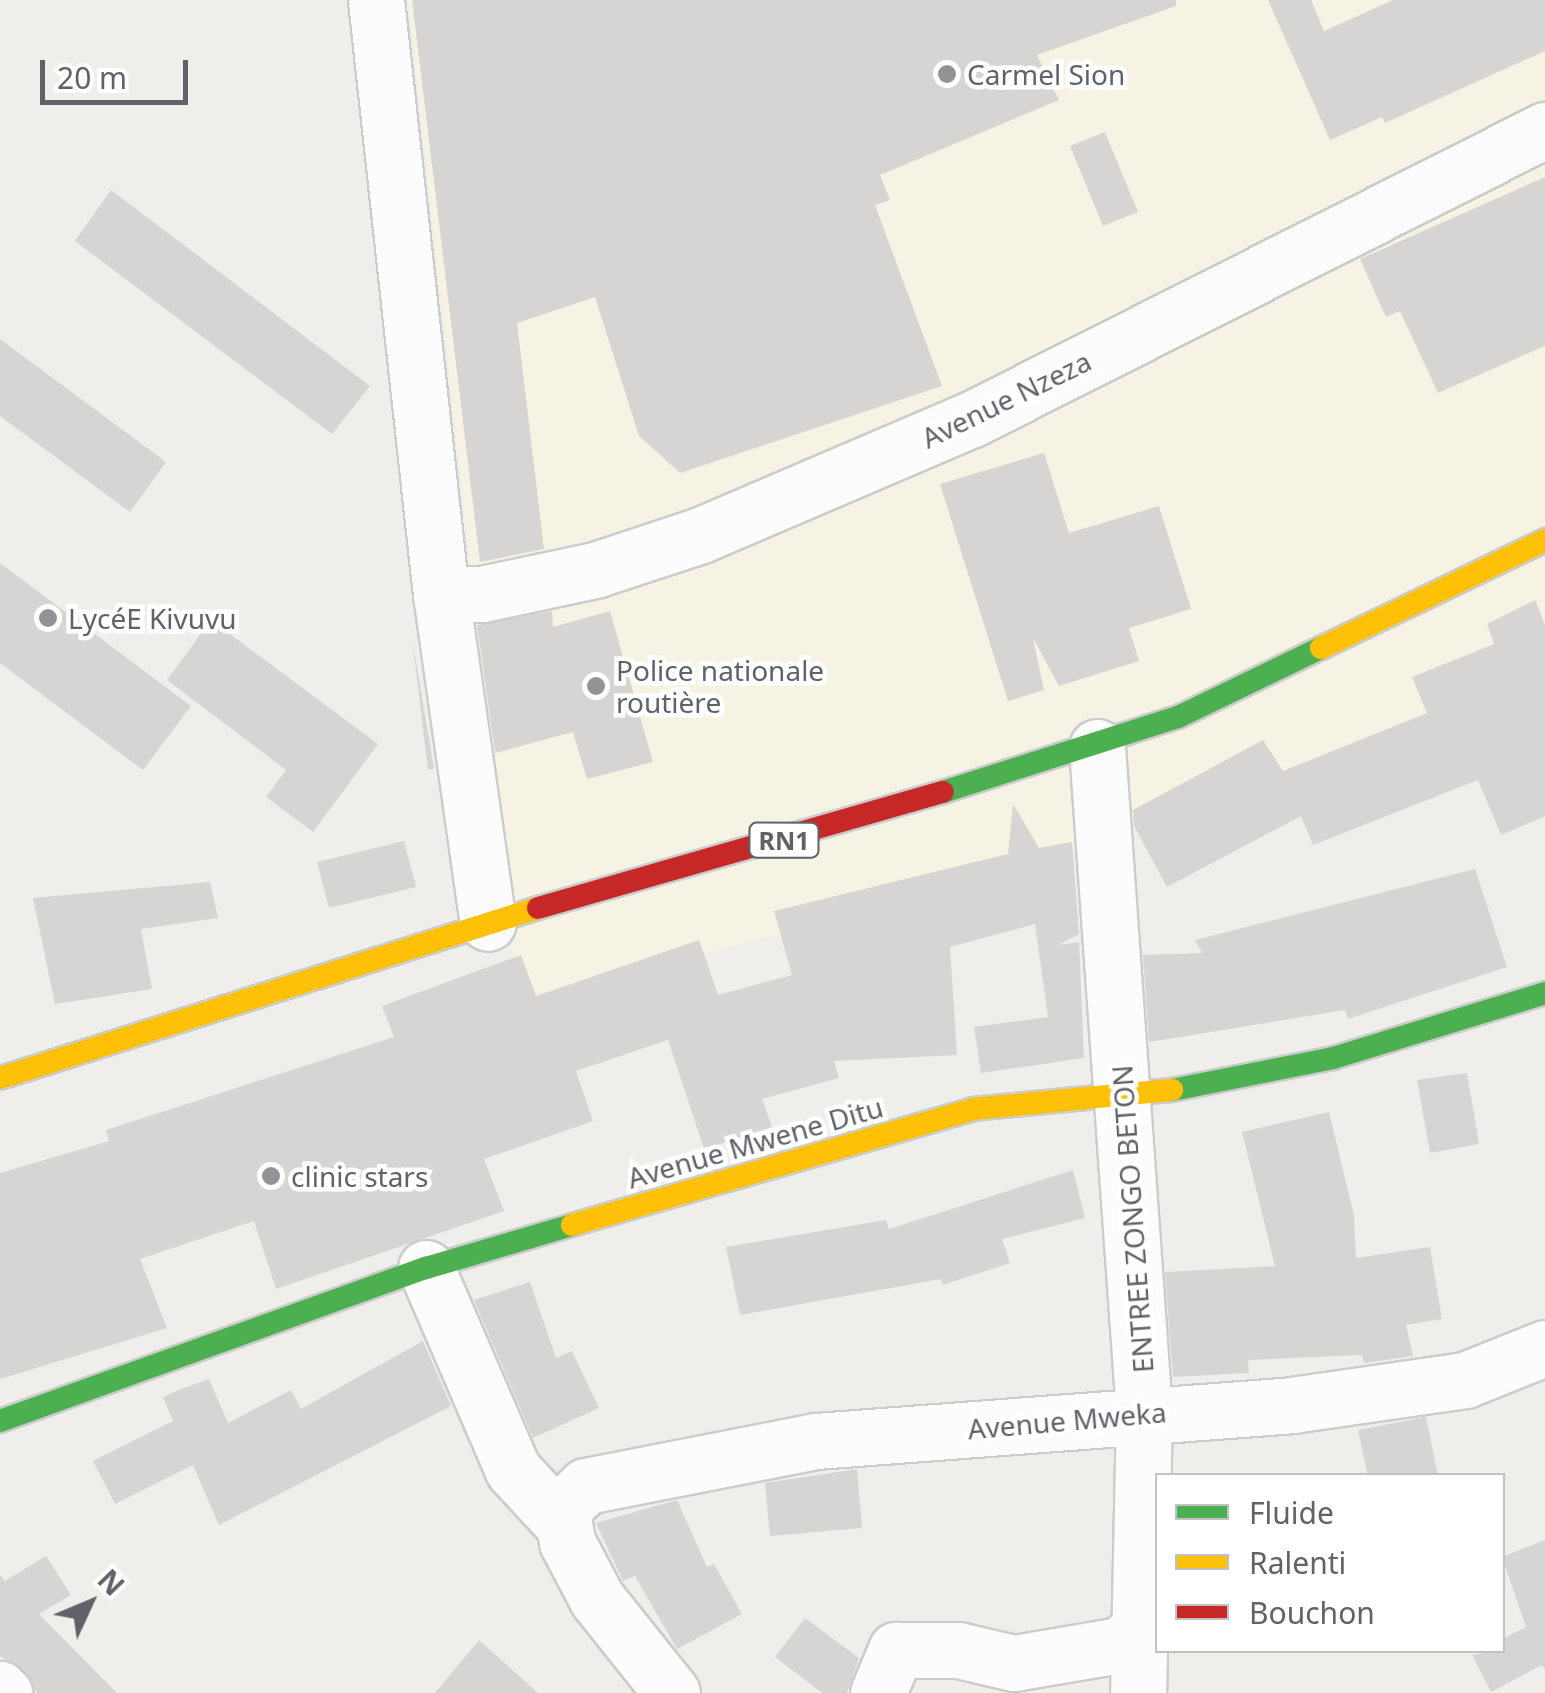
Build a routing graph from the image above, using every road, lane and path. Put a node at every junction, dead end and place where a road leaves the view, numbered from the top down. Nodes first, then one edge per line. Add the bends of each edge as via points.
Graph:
1 (376, 0) edge
2 (1545, 130) edge
3 (1545, 540) edge
4 (441, 594) junction
5 (1097, 746) junction
6 (488, 923) junction
7 (1545, 992) edge
8 (0, 1078) edge
9 (1126, 1099) junction
10 (426, 1268) junction
11 (1545, 1348) edge
12 (1144, 1412) junction
13 (0, 1420) edge
14 (573, 1504) junction
15 (1139, 1629) junction
16 (672, 1693) edge
17 (878, 1693) edge
18 (1138, 1693) edge

1 - 4 street
2 - 4 street, Avenue Nzeza via 972,419 737,519 595,570 482,594
3 - 5 main road, RN1 via 1178,717
4 - 6 street
5 - 6 main road, RN1
5 - 9 street, ENTREE ZONGO BETON
6 - 8 main road, RN1
7 - 9 main road, Avenue Mwene Ditu via 1332,1058
9 - 10 main road, Avenue Mwene Ditu via 972,1109
9 - 12 street, ENTREE ZONGO BETON
10 - 13 main road, Avenue Mwene Ditu
10 - 14 street via 513,1470
11 - 12 street, Avenue Mweka via 1464,1380 1292,1405
12 - 14 street, Avenue Mweka via 816,1441
12 - 15 street, ENTREE ZONGO BETON
14 - 16 street via 597,1599
15 - 17 street via 1120,1644 1014,1663 958,1650 896,1650
15 - 18 street, ENTREE ZONGO BETON

